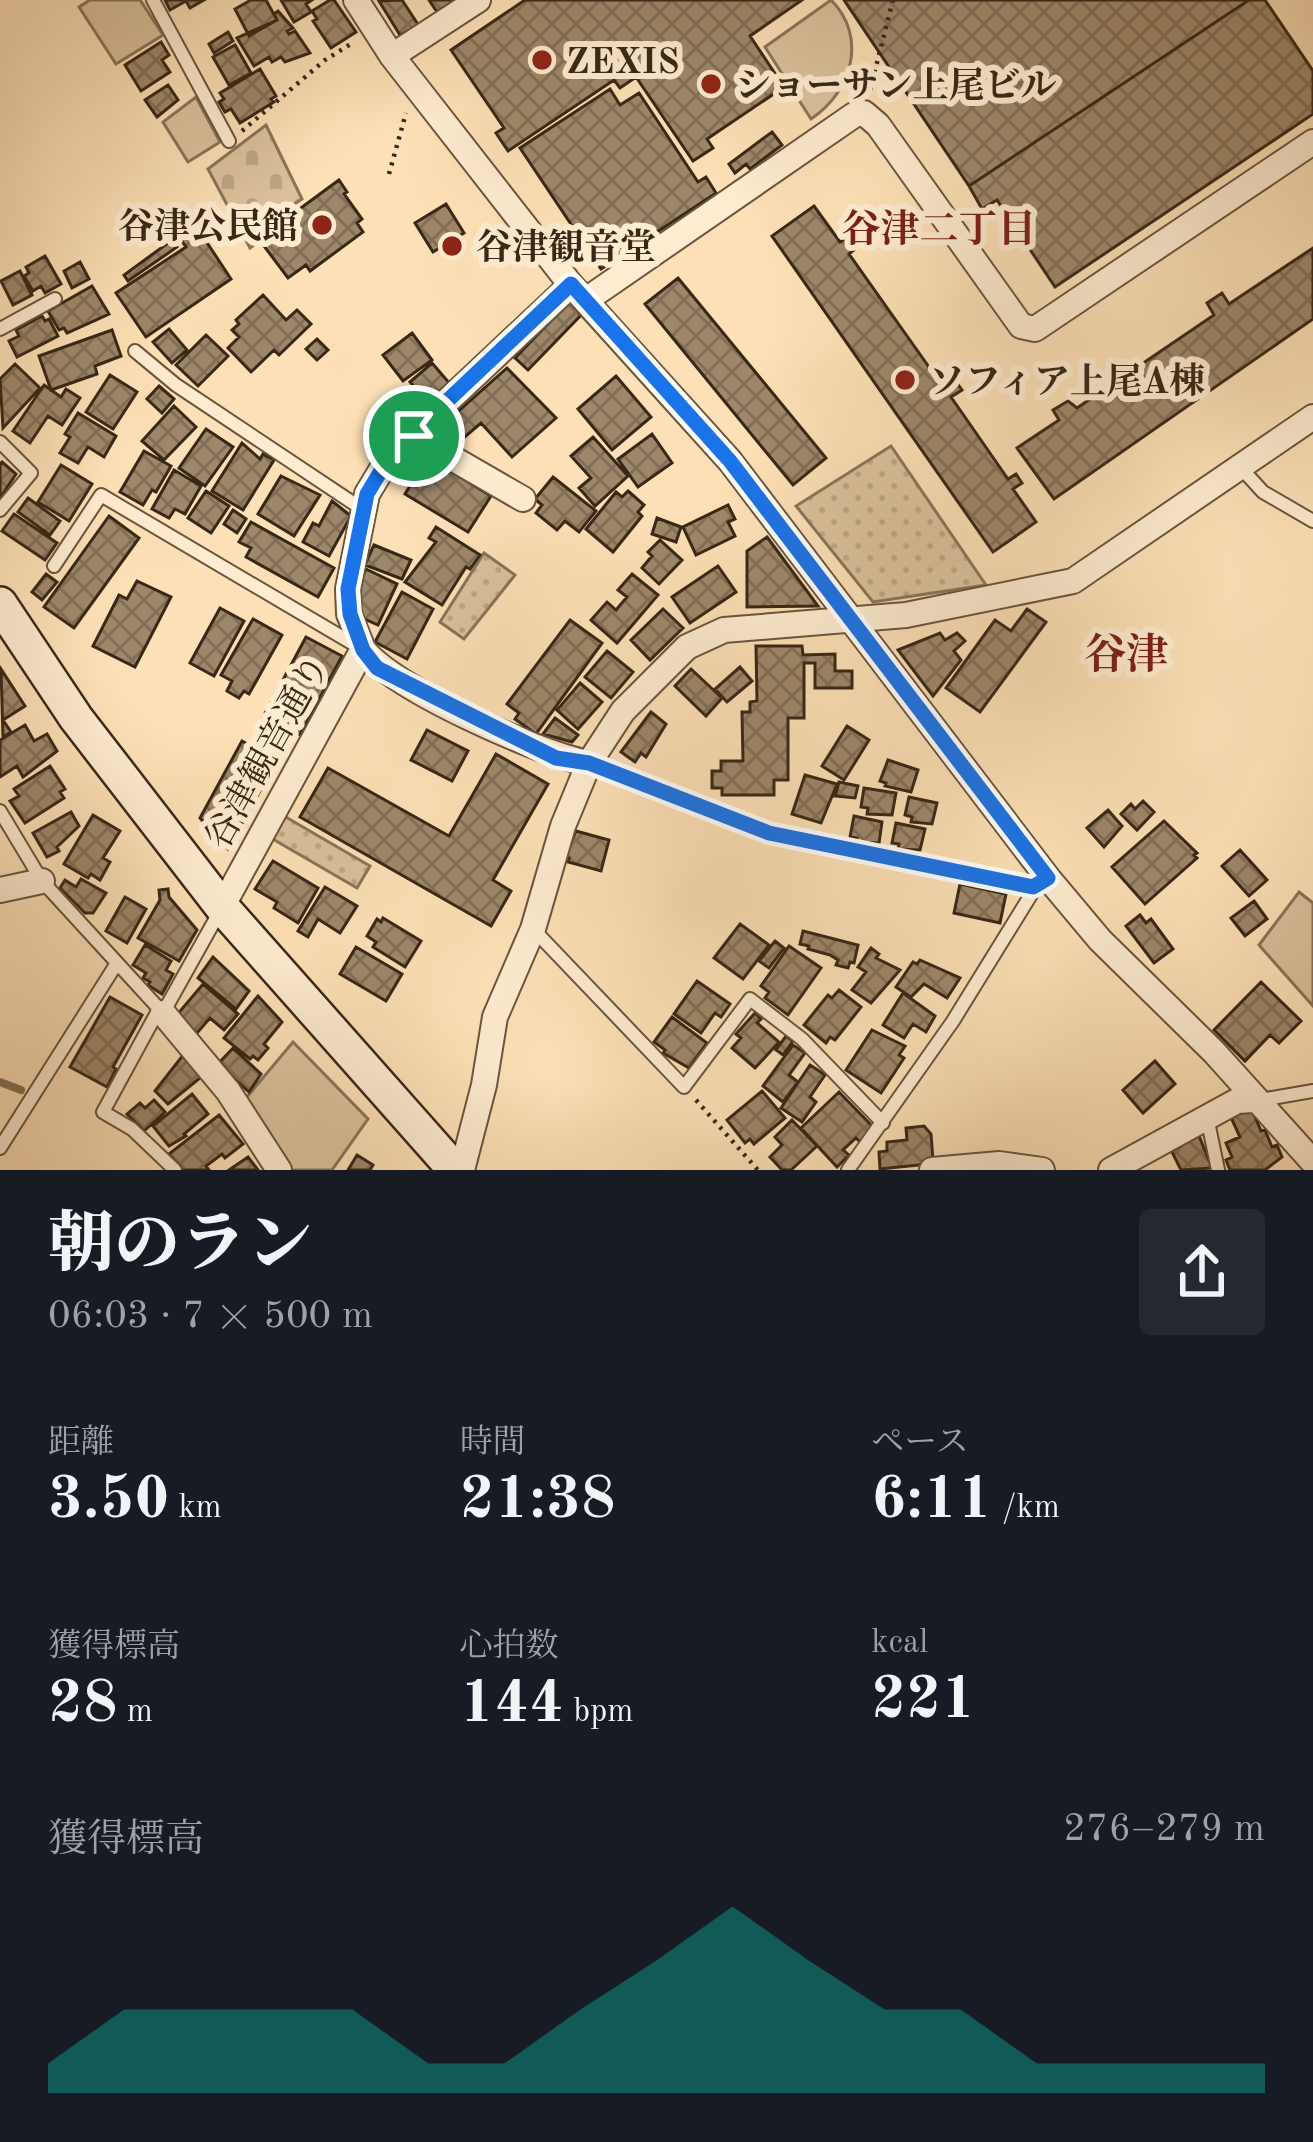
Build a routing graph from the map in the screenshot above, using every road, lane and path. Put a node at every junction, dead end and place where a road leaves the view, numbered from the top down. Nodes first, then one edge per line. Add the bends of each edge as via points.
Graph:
1 (153, 0) edge
2 (356, 0) edge
3 (478, 0) edge
4 (893, 0) edge
5 (375, 29) junction
6 (392, 56) junction
7 (415, 84) junction
8 (864, 113) junction
9 (229, 141) joint
10 (1313, 142) edge
11 (389, 174) dead end
12 (579, 292) junction
13 (55, 299) dead end
14 (0, 329) edge
15 (135, 351) dead end
16 (1313, 417) edge
17 (414, 436) junction
18 (0, 442) edge
19 (1241, 468) junction
20 (523, 499) dead end
21 (362, 509) junction
22 (0, 510) edge
23 (1313, 520) edge
24 (54, 566) dead end
25 (0, 604) edge
26 (847, 618) junction
27 (363, 650) junction
28 (589, 763) junction
29 (0, 812) edge
30 (43, 881) junction
31 (1041, 882) junction
32 (0, 890) edge
33 (222, 907) junction
34 (533, 928) junction
35 (117, 963) junction
36 (161, 1011) junction
37 (684, 1087) junction
38 (1313, 1091) edge
39 (1253, 1100) junction
40 (1207, 1116) junction
41 (883, 1123) junction
42 (0, 1148) edge
43 (1313, 1162) edge
44 (175, 1170) edge
45 (279, 1170) edge
46 (459, 1170) edge
47 (758, 1170) edge
48 (848, 1170) edge
49 (932, 1170) edge
50 (1042, 1170) edge
51 (1111, 1170) edge
52 (1218, 1170) edge

1 - 9 lane
2 - 5 street
3 - 6 street
4 - 8 path
5 - 6 street
5 - 9 path
6 - 7 street
7 - 11 path
7 - 12 street
8 - 10 street via 1021,326 1035,329
8 - 12 street, 谷津観音通り
12 - 17 street, 谷津観音通り
12 - 26 street via 730,461
13 - 14 lane
15 - 21 lane
16 - 19 street
17 - 20 street
17 - 21 street, 谷津観音通り via 391,454
18 - 22 lane via 31,472
19 - 23 lane via 1263,492
19 - 26 street via 1073,580 906,615
21 - 27 street, 谷津観音通り via 348,589
24 - 27 lane via 101,495
25 - 33 street via 76,718
26 - 28 street via 724,630 687,647 623,711
26 - 31 street
27 - 28 street via 377,668 490,727 556,758
27 - 33 street, 谷津観音通り
28 - 31 lane via 769,833
28 - 34 street
29 - 30 lane
30 - 32 street
30 - 35 lane
31 - 39 street
31 - 41 lane
33 - 36 lane
33 - 46 street
34 - 37 lane
34 - 46 street via 494,1017
35 - 36 lane
35 - 42 lane
36 - 44 lane via 103,1112
36 - 45 street via 228,1091
37 - 41 lane via 750,999 802,1039
37 - 47 path
38 - 39 lane
39 - 40 street
39 - 43 street
40 - 51 street
40 - 52 lane
41 - 48 lane
49 - 50 street

